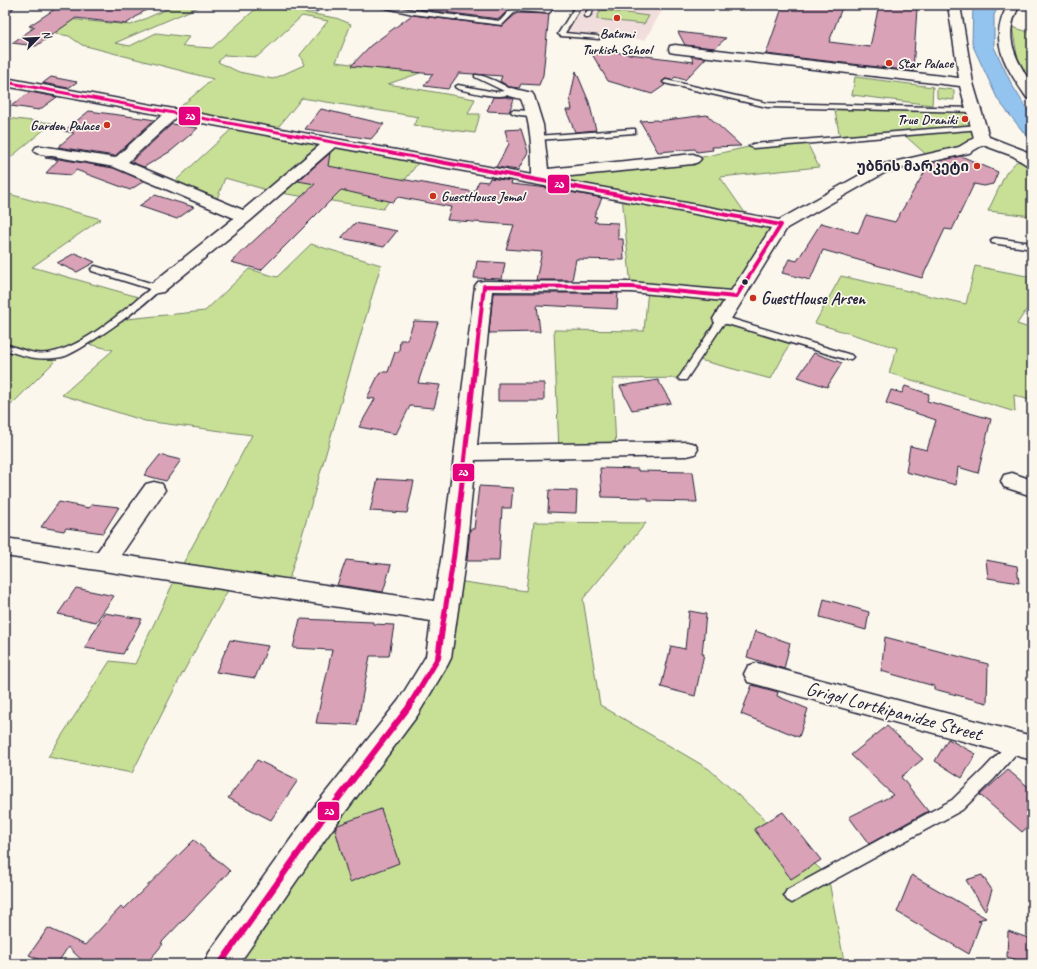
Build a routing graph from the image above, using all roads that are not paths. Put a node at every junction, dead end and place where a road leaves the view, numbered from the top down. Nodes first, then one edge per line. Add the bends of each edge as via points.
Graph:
1 (9, 5) edge
2 (277, 5) edge
3 (321, 5) edge
4 (376, 5) edge
5 (552, 5) edge
6 (580, 5) edge
7 (594, 5) edge
8 (954, 5) edge
9 (1014, 5) edge
10 (5, 8) edge
11 (587, 16) dead end
12 (597, 38) dead end
13 (675, 49) dead end
14 (477, 76) dead end
15 (5, 82) edge
16 (666, 82) dead end
17 (966, 83) junction
18 (458, 87) dead end
19 (511, 92) junction
20 (1032, 95) edge
21 (973, 110) junction
22 (515, 112) dead end
23 (173, 113) junction
24 (532, 114) junction
25 (632, 131) dead end
26 (980, 133) junction
27 (537, 138) junction
28 (332, 142) junction
29 (753, 146) dead end
30 (41, 150) dead end
31 (693, 159) dead end
32 (1032, 162) edge
33 (118, 163) junction
34 (540, 178) junction
35 (245, 217) junction
36 (781, 225) junction
37 (996, 241) dead end
38 (1032, 246) edge
39 (95, 269) dead end
40 (157, 288) junction
41 (736, 297) junction
42 (722, 319) junction
43 (5, 347) edge
44 (848, 357) dead end
45 (683, 378) dead end
46 (687, 449) dead end
47 (465, 453) junction
48 (1012, 481) dead end
49 (1032, 488) edge
50 (154, 490) dead end
51 (5, 547) edge
52 (103, 562) junction
53 (445, 613) junction
54 (756, 674) dead end
55 (1024, 746) edge
56 (792, 895) dead end
57 (220, 964) edge

1 - 10 street
2 - 3 lane via 316,10
4 - 5 lane via 502,23 514,9 548,11
6 - 12 lane via 561,34
7 - 11 lane
8 - 17 street
9 - 20 street via 1007,14 1004,40 1017,74
13 - 17 street
14 - 19 lane
15 - 23 street
16 - 21 lane via 767,105
17 - 21 street
18 - 19 lane via 495,94
19 - 24 street via 527,96
21 - 26 street
22 - 24 lane
23 - 28 street
23 - 33 street
24 - 27 street
25 - 27 lane
26 - 29 lane
26 - 32 street
26 - 36 street via 964,150 881,169
27 - 34 street
28 - 34 street
28 - 35 street
30 - 33 street
31 - 34 street
33 - 35 street
34 - 36 street
35 - 40 street
36 - 41 street
37 - 38 lane
39 - 40 lane
40 - 43 lane via 97,333 62,354 35,356
41 - 42 street
41 - 47 street via 630,287 484,286
42 - 44 lane
42 - 45 lane
46 - 47 street
47 - 53 street
48 - 49 street
50 - 52 street
51 - 52 street
52 - 53 street
53 - 57 street via 438,658 408,708 321,821
54 - 55 street, Grigol Lortkipanidze Street
55 - 56 lane via 989,774 957,805

